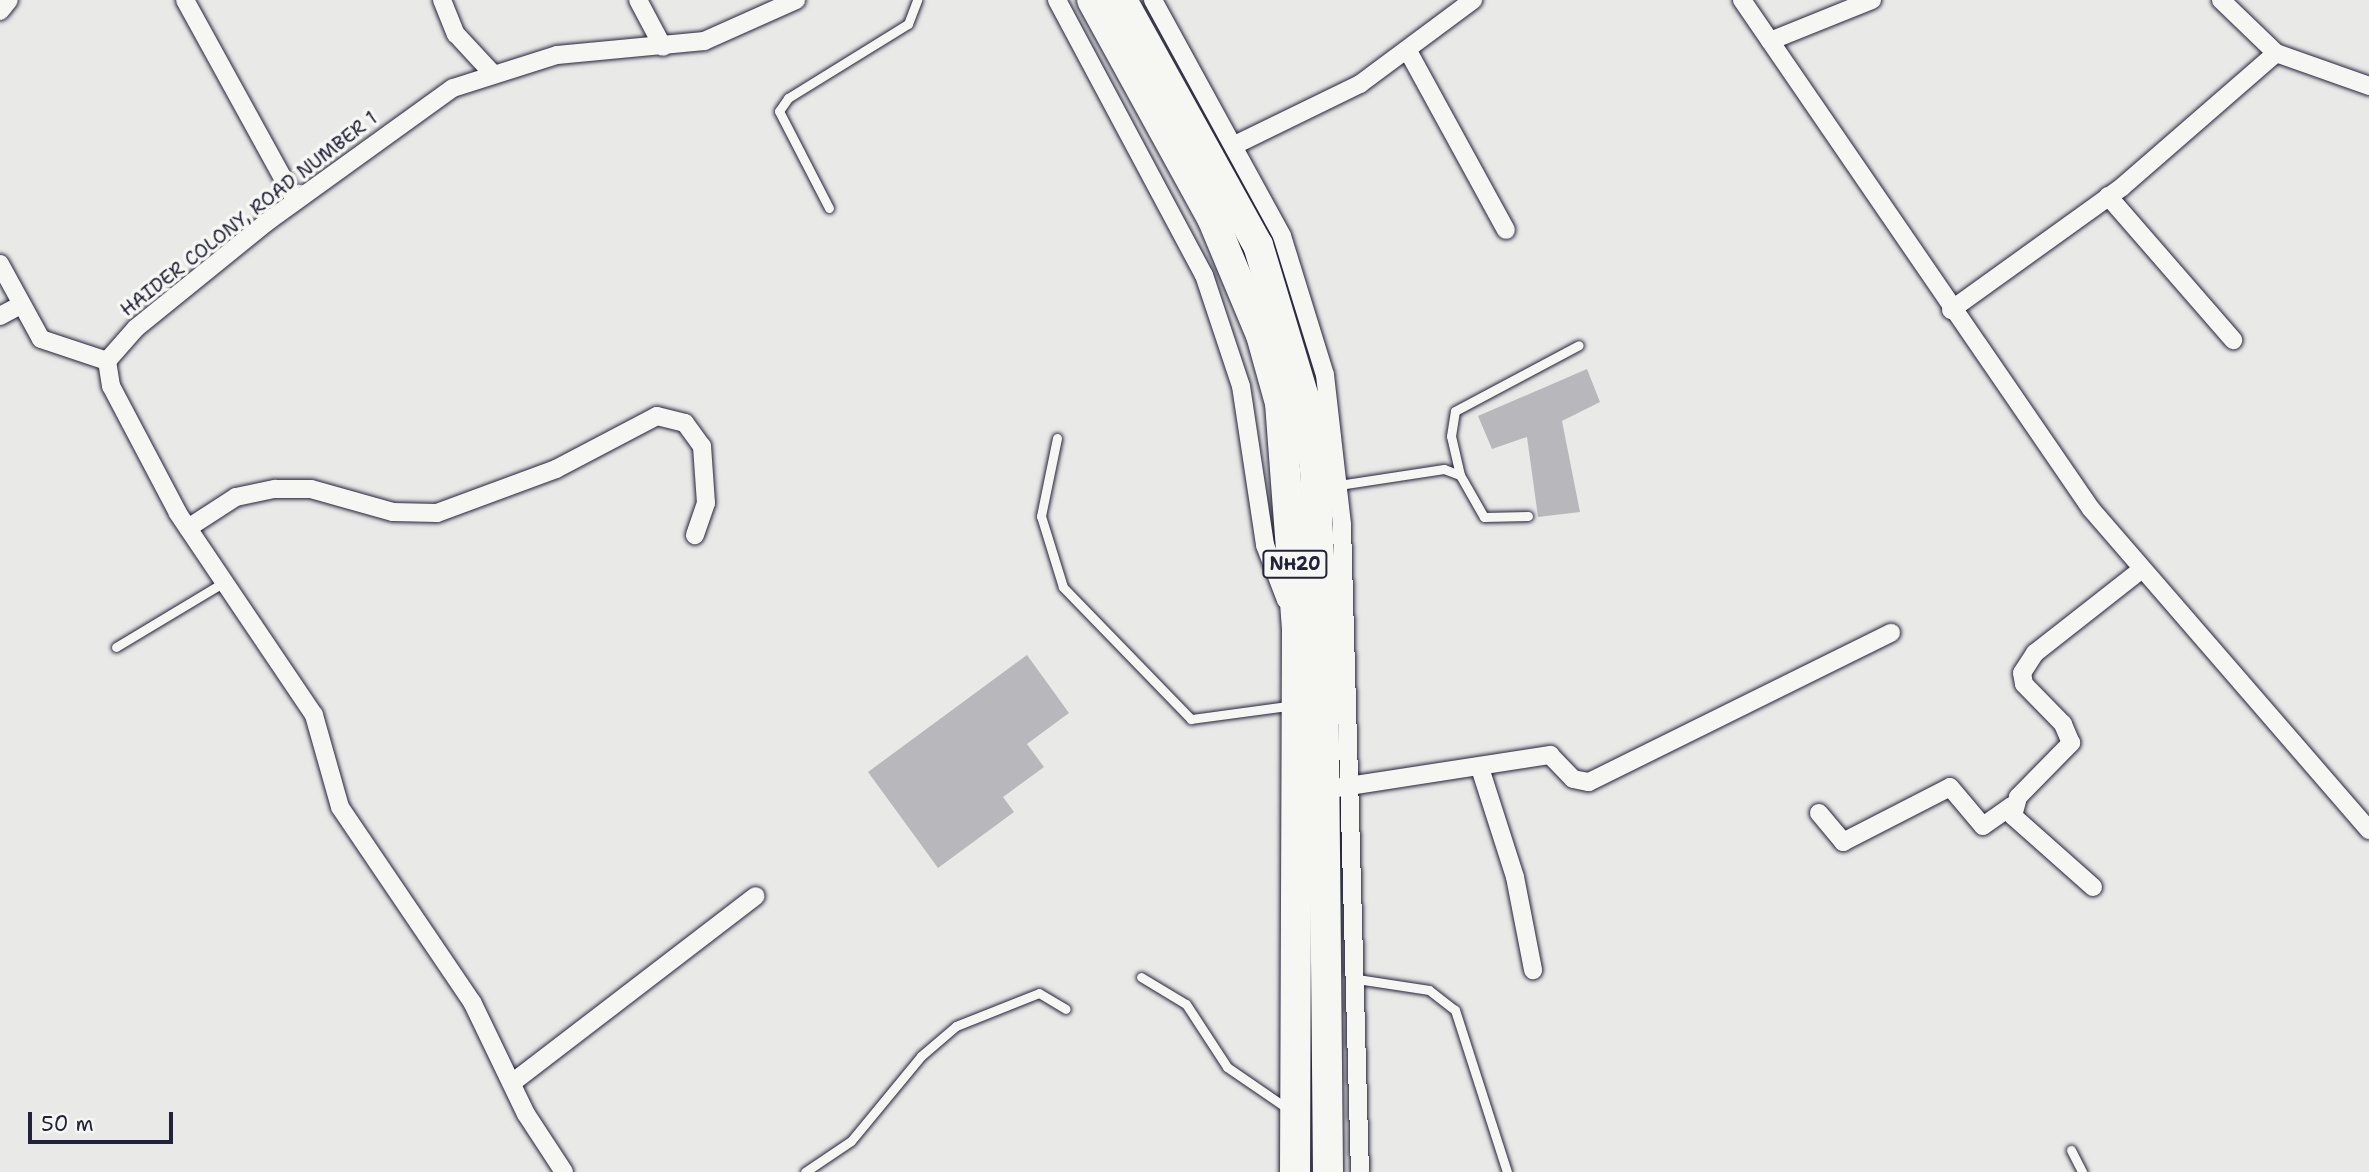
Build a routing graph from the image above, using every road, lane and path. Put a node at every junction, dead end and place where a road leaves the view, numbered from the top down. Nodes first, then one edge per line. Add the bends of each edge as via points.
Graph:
1 (9, 0) edge
2 (185, 0) edge
3 (442, 0) edge
4 (638, 0) edge
5 (796, 0) edge
6 (917, 0) edge
7 (1057, 0) edge
8 (1092, 0) edge
9 (1122, 0) edge
10 (1153, 0) edge
11 (1473, 0) edge
12 (1742, 0) edge
13 (1872, 0) edge
14 (2221, 0) edge
15 (0, 11) edge
16 (1770, 41) junction
17 (663, 47) junction
18 (1408, 51) junction
19 (2276, 53) junction
20 (493, 74) junction
21 (2369, 86) edge
22 (1237, 144) junction
23 (2108, 197) junction
24 (295, 200) junction
25 (829, 208) dead end
26 (1506, 230) dead end
27 (0, 264) edge
28 (19, 306) junction
29 (1951, 310) junction
30 (0, 316) edge
31 (2233, 340) dead end
32 (1579, 345) dead end
33 (107, 361) junction
34 (1057, 438) dead end
35 (1460, 475) junction
36 (1339, 485) junction
37 (1528, 516) dead end
38 (188, 528) junction
39 (695, 536) dead end
40 (2142, 569) junction
41 (224, 582) junction
42 (1297, 629) junction
43 (1891, 633) dead end
44 (116, 647) dead end
45 (1296, 705) junction
46 (1480, 768) junction
47 (1321, 791) junction
48 (2012, 806) junction
49 (1819, 813) dead end
50 (2369, 830) edge
51 (2093, 887) dead end
52 (756, 896) dead end
53 (1533, 970) dead end
54 (1141, 977) dead end
55 (1357, 979) junction
56 (1066, 1009) dead end
57 (512, 1083) junction
58 (1295, 1114) junction
59 (2071, 1150) dead end
60 (565, 1172) edge
61 (805, 1172) edge
62 (1295, 1172) edge
63 (1328, 1172) edge
64 (1360, 1172) edge
65 (1507, 1172) edge
66 (2082, 1172) edge

1 - 15 street
2 - 24 street
3 - 20 street via 456,34
4 - 17 street
5 - 17 street, HAIDER COLONY, ROAD NUMBER 1 via 741,28
6 - 25 lane via 908,24 788,98 779,111
7 - 42 street via 1204,275 1241,386 1265,545
8 - 42 highway, NH20 via 1212,218 1261,335 1280,403
9 - 47 highway, NH20 via 1258,245 1304,397 1320,542
10 - 22 street
11 - 18 street
12 - 16 street
13 - 16 street
14 - 19 street
16 - 29 street
17 - 20 street, HAIDER COLONY, ROAD NUMBER 1 via 557,55
18 - 22 street via 1360,84
18 - 26 street
19 - 21 street
19 - 23 street
20 - 24 street, HAIDER COLONY, ROAD NUMBER 1 via 432,99
22 - 36 street via 1282,236 1308,311 1325,374
23 - 29 street
23 - 31 street
24 - 33 street, HAIDER COLONY, ROAD NUMBER 1 via 136,328
27 - 28 street
28 - 30 street
28 - 33 street via 49,345
29 - 40 street via 2057,462
32 - 35 lane via 1455,411 1451,436
33 - 38 street via 111,386
34 - 45 lane via 1041,516 1063,587 1191,719
35 - 36 lane via 1444,470
35 - 37 lane via 1484,517
36 - 47 street
38 - 39 street via 236,497 275,489 311,489 393,512 437,513 556,469 657,416 685,423 702,446 706,503
38 - 41 street
40 - 48 street via 2026,663 2024,684 2063,724 2071,743
40 - 50 street
41 - 44 lane
41 - 57 street via 303,696 322,735 340,807 472,1002
42 - 45 highway, NH20
43 - 46 street via 1589,782 1573,779 1550,755
45 - 47 highway, NH20
46 - 47 street
46 - 53 street via 1515,877
47 - 55 street
47 - 58 highway, NH20
47 - 63 highway, NH20
48 - 49 street via 1983,826 1950,786 1843,842
48 - 51 street via 2021,827
52 - 57 street
54 - 58 lane via 1186,1004 1227,1067
55 - 64 street
55 - 65 lane via 1429,989 1455,1010
56 - 61 lane via 1039,993 956,1026 921,1056 851,1141
57 - 60 street
58 - 62 highway, NH20
59 - 66 lane

